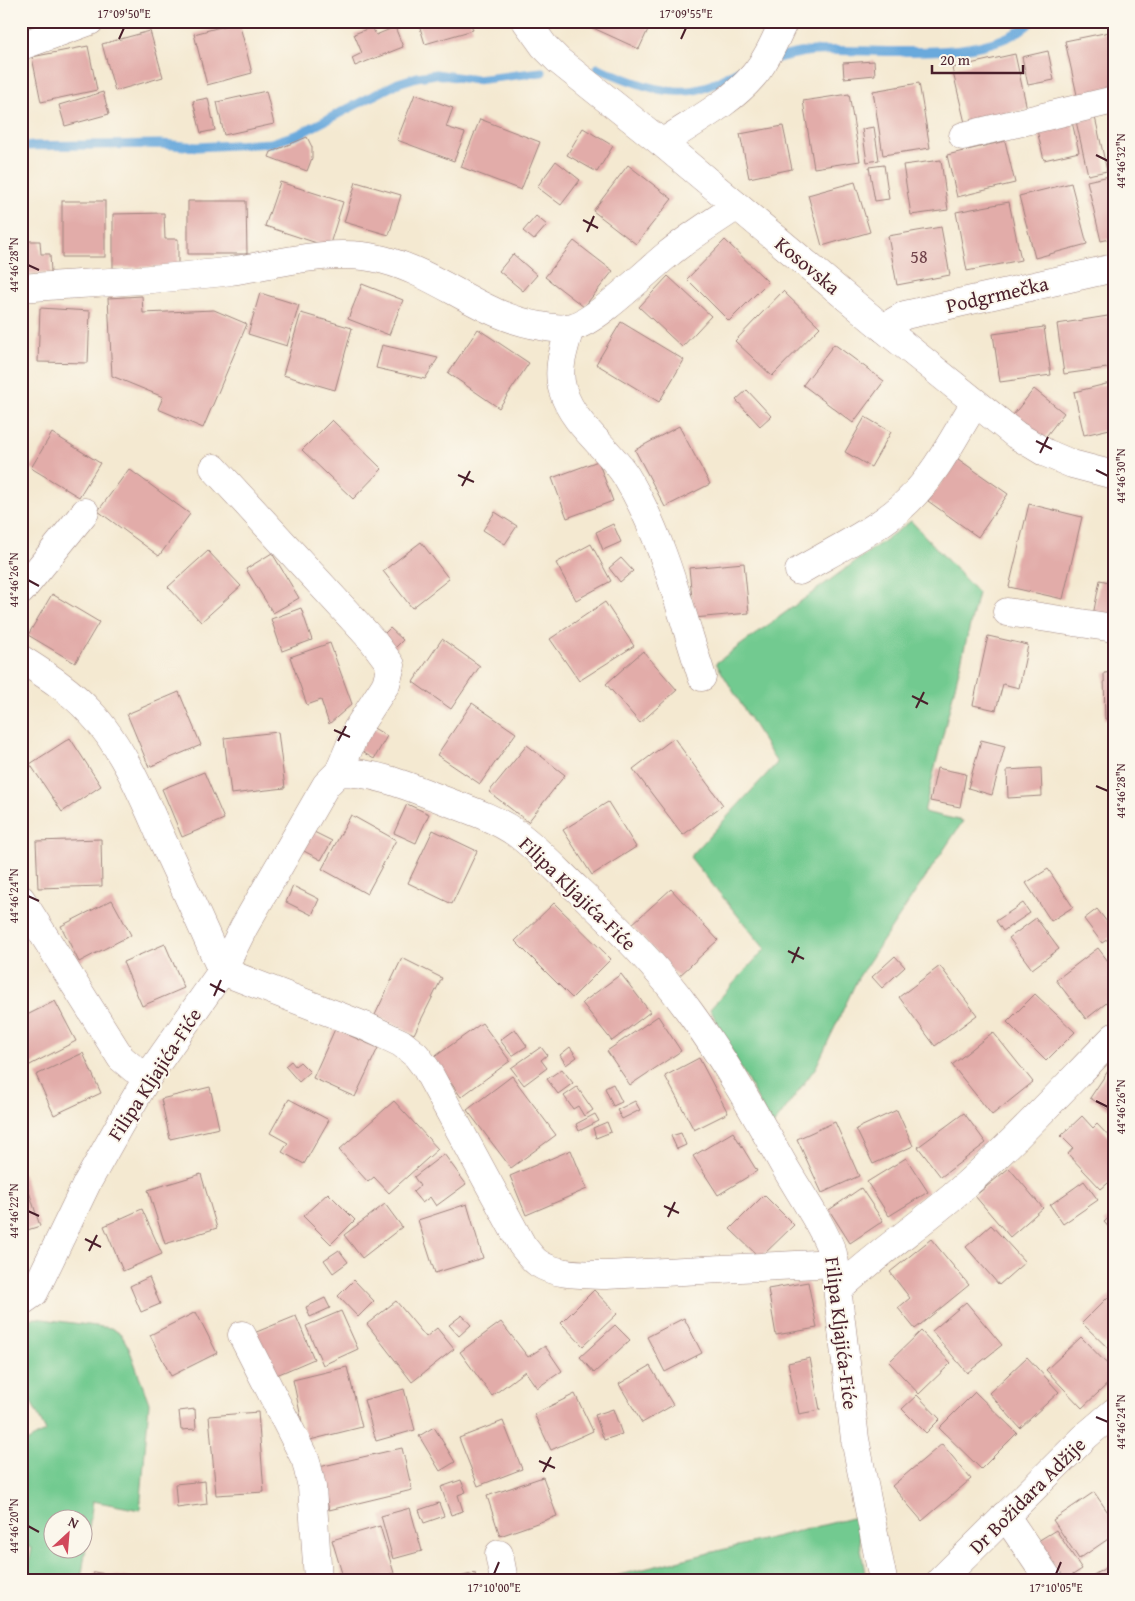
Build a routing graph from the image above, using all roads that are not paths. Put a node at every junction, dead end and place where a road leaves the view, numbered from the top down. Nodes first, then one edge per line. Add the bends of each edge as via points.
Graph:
1 (90, 21) edge
2 (526, 21) edge
3 (778, 33) edge
4 (21, 46) edge
5 (1114, 100) edge
6 (963, 136) dead end
7 (662, 143) junction
8 (737, 206) junction
9 (1114, 268) edge
10 (21, 288) edge
11 (570, 328) junction
12 (884, 328) junction
13 (975, 403) junction
14 (214, 468) dead end
15 (1114, 475) edge
16 (85, 512) dead end
17 (799, 571) dead end
18 (21, 591) edge
19 (1007, 612) dead end
20 (1114, 628) edge
21 (21, 659) edge
22 (702, 677) dead end
23 (339, 772) junction
24 (21, 900) edge
25 (222, 971) junction
26 (1114, 1036) edge
27 (149, 1075) junction
28 (835, 1263) junction
29 (838, 1290) junction
30 (21, 1302) edge
31 (242, 1335) dead end
32 (1114, 1412) edge
33 (1005, 1516) junction
34 (318, 1580) edge
35 (883, 1580) edge
36 (941, 1580) edge
37 (1049, 1580) edge

1 - 4 street
2 - 7 street, Kosovska via 559,61
3 - 7 street via 754,75 728,99
5 - 6 street
7 - 8 street, Kosovska
8 - 11 street via 669,253 591,319
8 - 12 street, Kosovska
9 - 12 street, Podgrmečka via 905,315
10 - 11 street via 230,271 335,255 382,260 402,266 439,282 494,314 522,323
11 - 22 street via 560,374 563,392 576,415 625,474 654,530
12 - 13 street, Kosovska
13 - 15 street, Kosovska via 1016,435 1046,453
13 - 17 street via 909,501 888,518
14 - 23 street via 374,642 391,665 386,684 357,729
16 - 18 street
19 - 20 street
21 - 25 street via 72,694 92,713 106,733 144,799
23 - 25 street, Filipa Kljajića-Fiće via 313,805
23 - 28 street, Filipa Kljajića-Fiće via 369,774 412,788 515,832 625,935 688,1009 726,1065 822,1230
24 - 27 street via 121,1058 134,1069
25 - 27 street, Filipa Kljajića-Fiće
25 - 28 street via 365,1026 414,1053 426,1068 522,1245 537,1262 553,1270 572,1274 606,1274
26 - 29 street via 952,1197 868,1262
27 - 30 street, Filipa Kljajića-Fiće via 87,1183 34,1293
28 - 29 street, Filipa Kljajića-Fiće
29 - 35 street, Filipa Kljajića-Fiće via 855,1439
31 - 34 street via 306,1461 312,1488
32 - 33 street, Dr Božidara Adžije via 1086,1435
33 - 36 street, Dr Božidara Adžije
33 - 37 street

